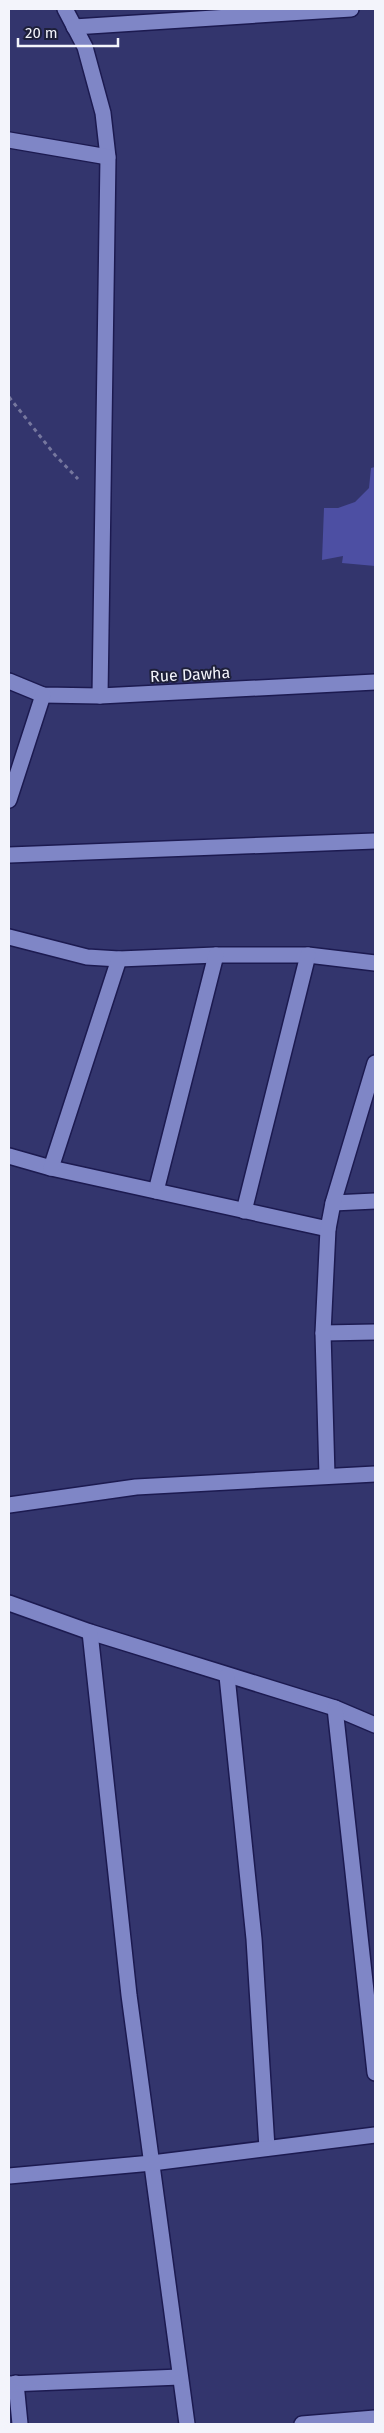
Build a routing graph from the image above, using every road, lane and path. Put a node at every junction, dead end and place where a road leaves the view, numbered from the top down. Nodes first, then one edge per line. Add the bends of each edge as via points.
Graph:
1 (65, 9) edge
2 (351, 9) edge
3 (74, 27) junction
4 (9, 140) edge
5 (108, 157) junction
6 (9, 397) edge
7 (103, 505) junction
8 (9, 681) edge
9 (375, 682) edge
10 (43, 695) junction
11 (100, 696) junction
12 (13, 767) edge
13 (9, 800) edge
14 (375, 841) edge
15 (9, 855) edge
16 (9, 937) edge
17 (216, 955) junction
18 (308, 955) junction
19 (119, 959) junction
20 (375, 963) edge
21 (375, 1063) edge
22 (9, 1156) edge
23 (51, 1168) junction
24 (156, 1191) junction
25 (375, 1201) edge
26 (333, 1203) junction
27 (244, 1211) junction
28 (328, 1229) junction
29 (375, 1332) edge
30 (323, 1333) junction
31 (375, 1474) edge
32 (328, 1476) junction
33 (9, 1505) edge
34 (9, 1603) edge
35 (90, 1632) junction
36 (227, 1676) junction
37 (335, 1708) junction
38 (375, 1725) edge
39 (375, 2073) edge
40 (375, 2135) edge
41 (267, 2148) junction
42 (152, 2163) junction
43 (9, 2176) edge
44 (180, 2377) junction
45 (13, 2383) edge
46 (375, 2418) edge
47 (20, 2424) edge
48 (187, 2424) edge
49 (302, 2424) edge

1 - 3 street
2 - 3 street
3 - 5 street via 85,47 103,113
4 - 5 street
5 - 7 street
6 - 7 path via 55,455
7 - 11 street
8 - 10 street, Rue Dawha
9 - 11 street, Rue Dawha
10 - 11 street, Rue Dawha
10 - 12 street
12 - 13 street
14 - 15 street
16 - 19 street via 87,957
17 - 18 street
17 - 19 street
17 - 24 street
18 - 20 street
18 - 27 street
19 - 23 street
21 - 26 street
22 - 23 street
23 - 24 street
24 - 27 street
25 - 26 street
26 - 28 street
27 - 28 street
28 - 30 street
29 - 30 street
30 - 32 street
31 - 32 street
32 - 33 street via 136,1486
34 - 35 street
35 - 36 street
35 - 42 street via 129,1995
36 - 37 street
36 - 41 street via 254,1939
37 - 38 street
37 - 39 street
40 - 41 street
41 - 42 street
42 - 43 street
42 - 44 street
44 - 45 street
44 - 48 street
45 - 47 street
46 - 49 street

